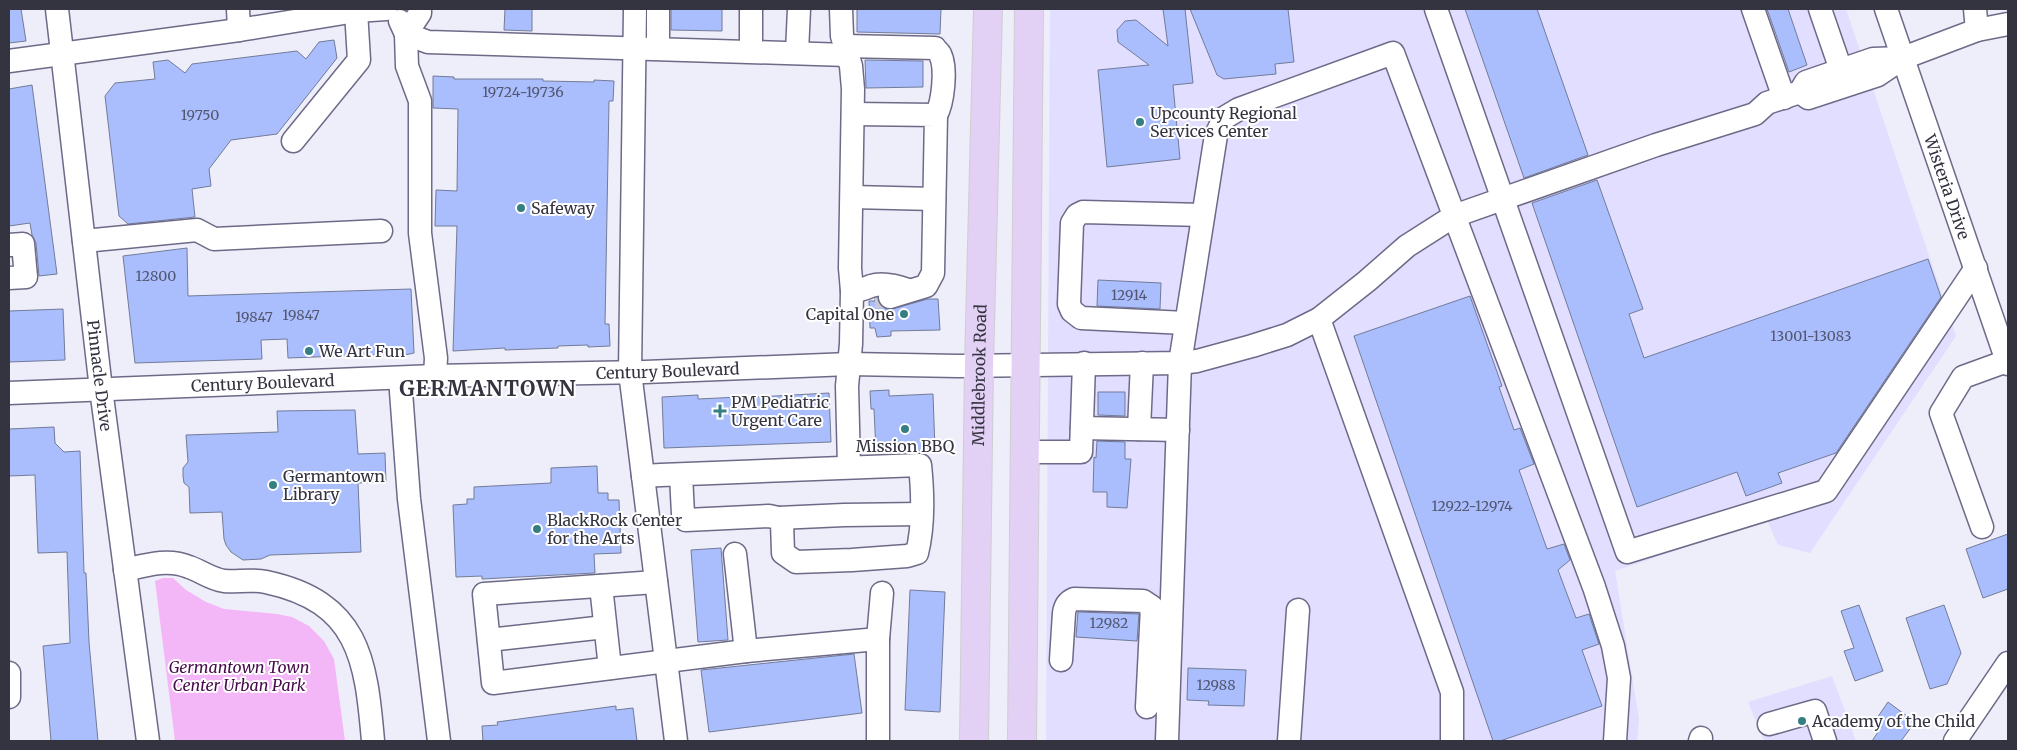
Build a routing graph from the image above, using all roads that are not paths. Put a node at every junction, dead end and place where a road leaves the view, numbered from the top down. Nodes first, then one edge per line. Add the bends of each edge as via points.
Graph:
1 (57, 9) edge
2 (386, 9) edge
3 (394, 9) edge
4 (420, 9) edge
5 (635, 9) edge
6 (658, 9) edge
7 (751, 9) edge
8 (799, 9) edge
9 (841, 9) edge
10 (988, 9) edge
11 (1029, 9) edge
12 (1436, 9) edge
13 (1753, 9) edge
14 (1820, 9) edge
15 (1886, 9) edge
16 (356, 11) junction
17 (238, 19) edge
18 (1976, 19) edge
19 (2008, 24) edge
20 (406, 34) junction
21 (634, 47) junction
22 (658, 48) junction
23 (846, 50) junction
24 (751, 51) junction
25 (798, 52) junction
26 (62, 54) junction
27 (1903, 58) junction
28 (9, 61) edge
29 (1841, 70) junction
30 (1792, 95) junction
31 (853, 114) junction
32 (936, 115) junction
33 (292, 141) dead end
34 (852, 197) junction
35 (934, 199) junction
36 (1503, 199) junction
37 (1203, 215) junction
38 (1454, 216) junction
39 (381, 231) dead end
40 (84, 241) junction
41 (9, 245) edge
42 (1976, 268) junction
43 (9, 278) edge
44 (878, 293) junction
45 (1319, 319) junction
46 (1186, 323) junction
47 (2008, 362) edge
48 (1142, 363) junction
49 (1180, 363) junction
50 (850, 364) junction
51 (1084, 364) junction
52 (980, 365) junction
53 (1025, 365) junction
54 (630, 372) junction
55 (435, 376) junction
56 (400, 378) junction
57 (100, 389) junction
58 (9, 392) edge
59 (1082, 428) junction
60 (1140, 429) junction
61 (1178, 430) junction
62 (1024, 452) junction
63 (849, 467) junction
64 (681, 475) junction
65 (643, 476) junction
66 (921, 514) junction
67 (778, 518) junction
68 (1982, 527) dead end
69 (735, 554) dead end
70 (125, 570) junction
71 (656, 582) junction
72 (601, 586) junction
73 (882, 593) dead end
74 (1298, 610) dead end
75 (606, 627) junction
76 (878, 639) junction
77 (489, 640) junction
78 (746, 651) junction
79 (666, 660) junction
80 (1061, 660) dead end
81 (2008, 663) edge
82 (610, 668) junction
83 (9, 673) edge
84 (9, 696) edge
85 (1147, 707) dead end
86 (1769, 724) dead end
87 (148, 741) edge
88 (373, 741) edge
89 (439, 741) edge
90 (676, 741) edge
91 (878, 741) edge
92 (974, 741) edge
93 (1022, 741) edge
94 (1167, 741) edge
95 (1289, 741) edge
96 (1452, 741) edge
97 (1615, 741) edge
98 (1825, 741) edge
99 (1955, 741) edge

1 - 26 street, Pinnacle Drive
2 - 16 street
3 - 20 street
4 - 20 street
5 - 21 street
6 - 22 street
7 - 24 street
8 - 25 street
9 - 23 street
10 - 52 main road, Middlebrook Road
11 - 53 main road
12 - 36 street
13 - 30 street
14 - 29 street
15 - 27 street, Wisteria Drive
16 - 17 street
16 - 33 street via 359,60
17 - 26 street
18 - 19 street
18 - 27 street
20 - 21 street via 428,42
20 - 55 street via 407,66 420,100 420,233 436,358
21 - 22 street
21 - 54 street
22 - 24 street
23 - 25 street
23 - 31 street via 851,66
23 - 32 street via 934,48 940,55 942,70 942,99
24 - 25 street
26 - 28 street
26 - 40 street, Pinnacle Drive
27 - 29 street via 1873,59
27 - 30 street via 1878,75 1844,87 1808,98
27 - 42 street, Wisteria Drive
29 - 30 street via 1806,82
30 - 36 street, Century Boulevard via 1767,103 1755,114
31 - 32 street
31 - 34 street
32 - 35 street
34 - 35 street
34 - 44 street via 850,268
35 - 44 street via 933,273 930,281 921,289
36 - 38 street, Century Boulevard
36 - 42 street via 1627,552 1826,491
37 - 38 street via 1216,135 1224,118 1239,109 1393,54
37 - 46 street
37 - 46 street via 1083,212 1072,223 1069,304 1072,311 1081,318
38 - 45 street, Century Boulevard via 1407,246
38 - 97 street via 1594,587 1613,646 1619,678
39 - 40 street via 214,239 197,230
40 - 57 street, Pinnacle Drive
41 - 43 street via 23,244 26,277
42 - 47 street, Wisteria Drive
44 - 50 street
45 - 49 street, Century Boulevard via 1270,341
45 - 96 street via 1452,692
46 - 49 street
47 - 68 street via 1963,376 1941,413
48 - 49 street, Century Boulevard
48 - 51 street, Century Boulevard
48 - 60 street
49 - 61 street
50 - 52 street, Century Boulevard
50 - 54 street, Century Boulevard
50 - 63 street via 847,386
51 - 53 street, Century Boulevard
51 - 59 street
52 - 53 street, Century Boulevard
52 - 92 main road, Middlebrook Road
53 - 62 main road
54 - 55 street, Century Boulevard
54 - 65 street
55 - 56 street, Century Boulevard
56 - 57 street, Century Boulevard
56 - 89 street via 409,500
57 - 58 street, Century Boulevard
57 - 70 street, Pinnacle Drive
59 - 60 street
59 - 62 street via 1081,452
60 - 61 street
61 - 94 street
62 - 93 main road
63 - 64 street
63 - 66 street via 920,465
64 - 65 street
64 - 67 street via 682,514 686,520
65 - 71 street
66 - 67 street
66 - 67 street via 917,554 806,562 796,562 783,553 782,522
69 - 78 street
70 - 87 street, Pinnacle Drive
70 - 88 street via 156,563 174,563 222,581 264,581 296,590 317,602 343,622 356,644 365,676
71 - 72 street
71 - 79 street
72 - 75 street
72 - 77 street via 484,594
73 - 76 street
74 - 95 street
75 - 77 street
75 - 82 street
76 - 78 street
76 - 91 street
77 - 82 street via 493,683
78 - 79 street
79 - 82 street
79 - 90 street
80 - 85 street via 1064,607 1068,602 1074,599 1143,601 1150,604
81 - 99 street
83 - 84 street
86 - 98 street via 1815,711

